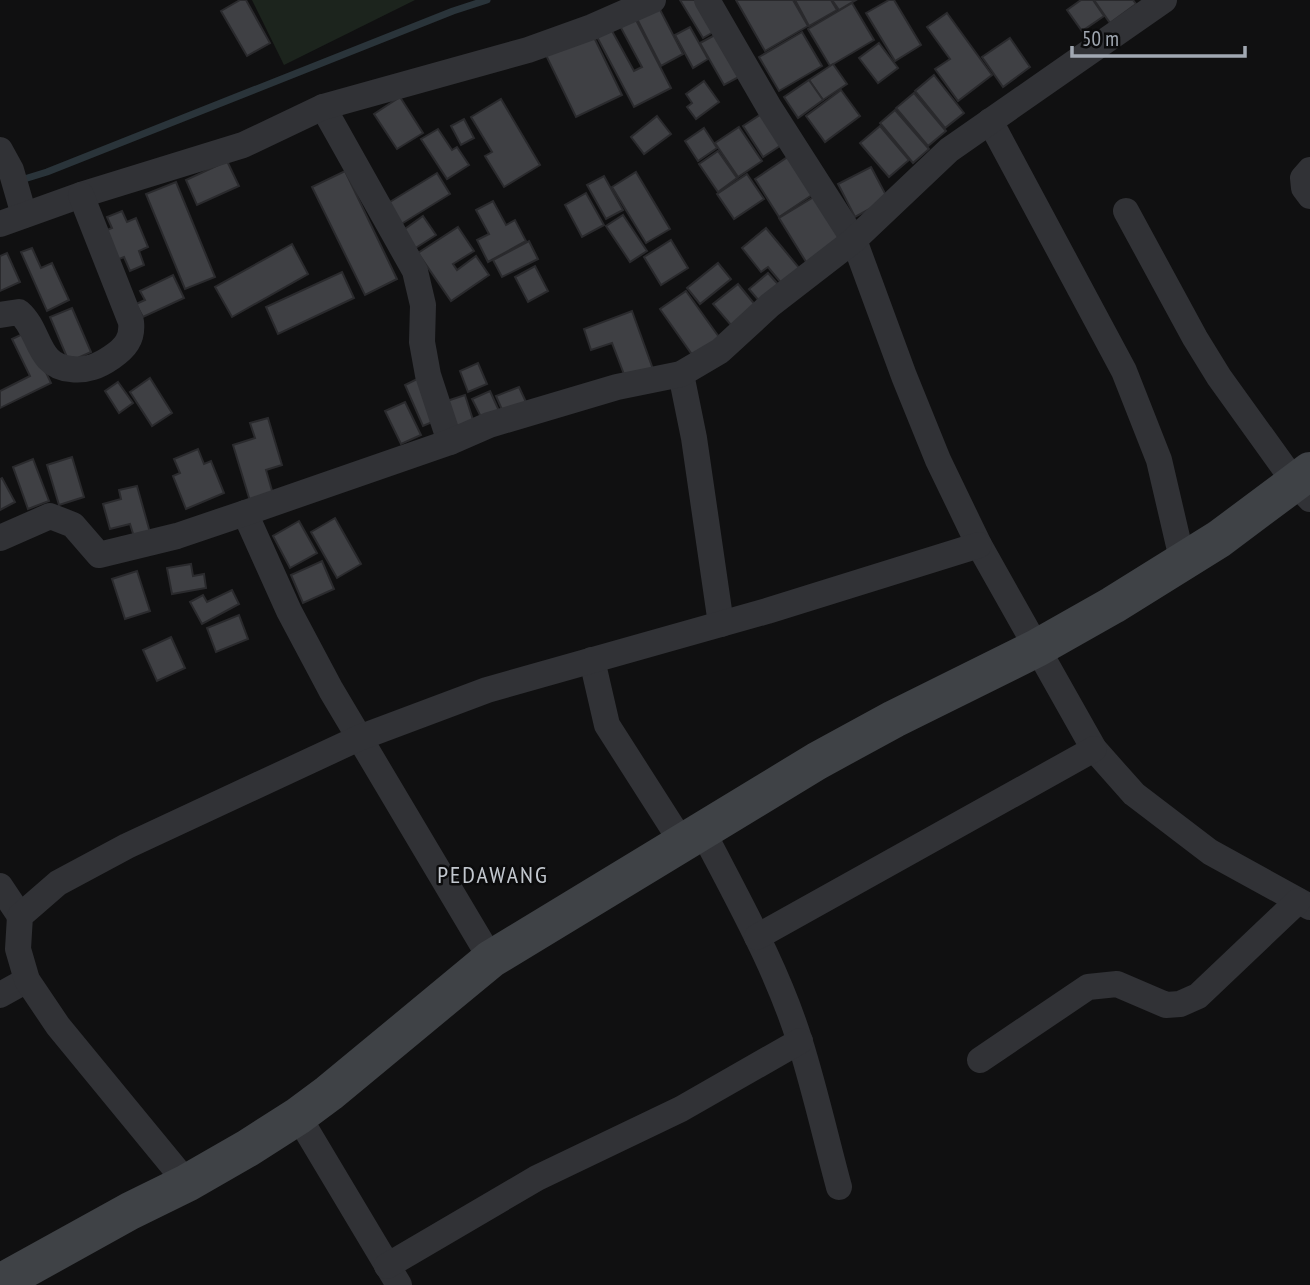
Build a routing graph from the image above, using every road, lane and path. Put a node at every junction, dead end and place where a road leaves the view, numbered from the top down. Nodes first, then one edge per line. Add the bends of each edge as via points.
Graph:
1 (653, 0) edge
2 (707, 0) edge
3 (1164, 0) edge
4 (323, 107) junction
5 (990, 121) junction
6 (5, 160) edge
7 (1310, 170) edge
8 (81, 195) junction
9 (1310, 196) edge
10 (1126, 211) dead end
11 (14, 213) edge
12 (854, 240) junction
13 (0, 315) edge
14 (681, 374) junction
15 (450, 442) junction
16 (1305, 485) edge
17 (246, 513) junction
18 (0, 538) edge
19 (979, 545) junction
20 (1183, 563) junction
21 (721, 624) junction
22 (1037, 648) junction
23 (592, 660) junction
24 (359, 738) junction
25 (1094, 749) junction
26 (693, 838) junction
27 (0, 886) edge
28 (1304, 904) edge
29 (20, 916) junction
30 (757, 936) junction
31 (491, 959) junction
32 (27, 980) junction
33 (0, 995) edge
34 (800, 1041) junction
35 (980, 1060) dead end
36 (298, 1116) junction
37 (187, 1183) junction
38 (839, 1188) dead end
39 (393, 1276) edge
40 (0, 1283) edge

1 - 4 street via 528,50
2 - 12 street
3 - 5 street
4 - 8 street via 243,145
4 - 15 street via 415,271 423,305 422,342 428,375
5 - 12 street via 949,150
5 - 20 street via 1124,372 1159,460
6 - 11 street
7 - 9 street via 1303,178
8 - 11 street
8 - 13 street via 131,322 131,339 102,364 65,369 46,358 19,312
10 - 16 street via 1219,377
12 - 14 street via 770,305 720,351
12 - 19 street via 909,388
14 - 15 street via 617,387 489,425
14 - 21 street
15 - 17 street
16 - 20 street
17 - 18 street via 99,555 73,525 50,516
17 - 24 street via 289,611
19 - 21 street
19 - 22 street
20 - 22 street
21 - 23 street
22 - 25 street
22 - 26 street via 817,761
23 - 24 street via 487,690
23 - 26 street via 607,725
24 - 29 street via 127,846 58,883
24 - 31 street
25 - 28 street via 1134,794 1210,852
25 - 30 street
26 - 30 street
26 - 31 street
27 - 29 street
28 - 35 street via 1198,996 1166,1005 1117,984 1088,987
29 - 32 street via 18,948
30 - 34 street
31 - 36 street
32 - 33 street
32 - 37 street via 58,1026
34 - 38 street
34 - 39 street via 681,1109 537,1178
36 - 37 street
36 - 39 street
37 - 40 street

